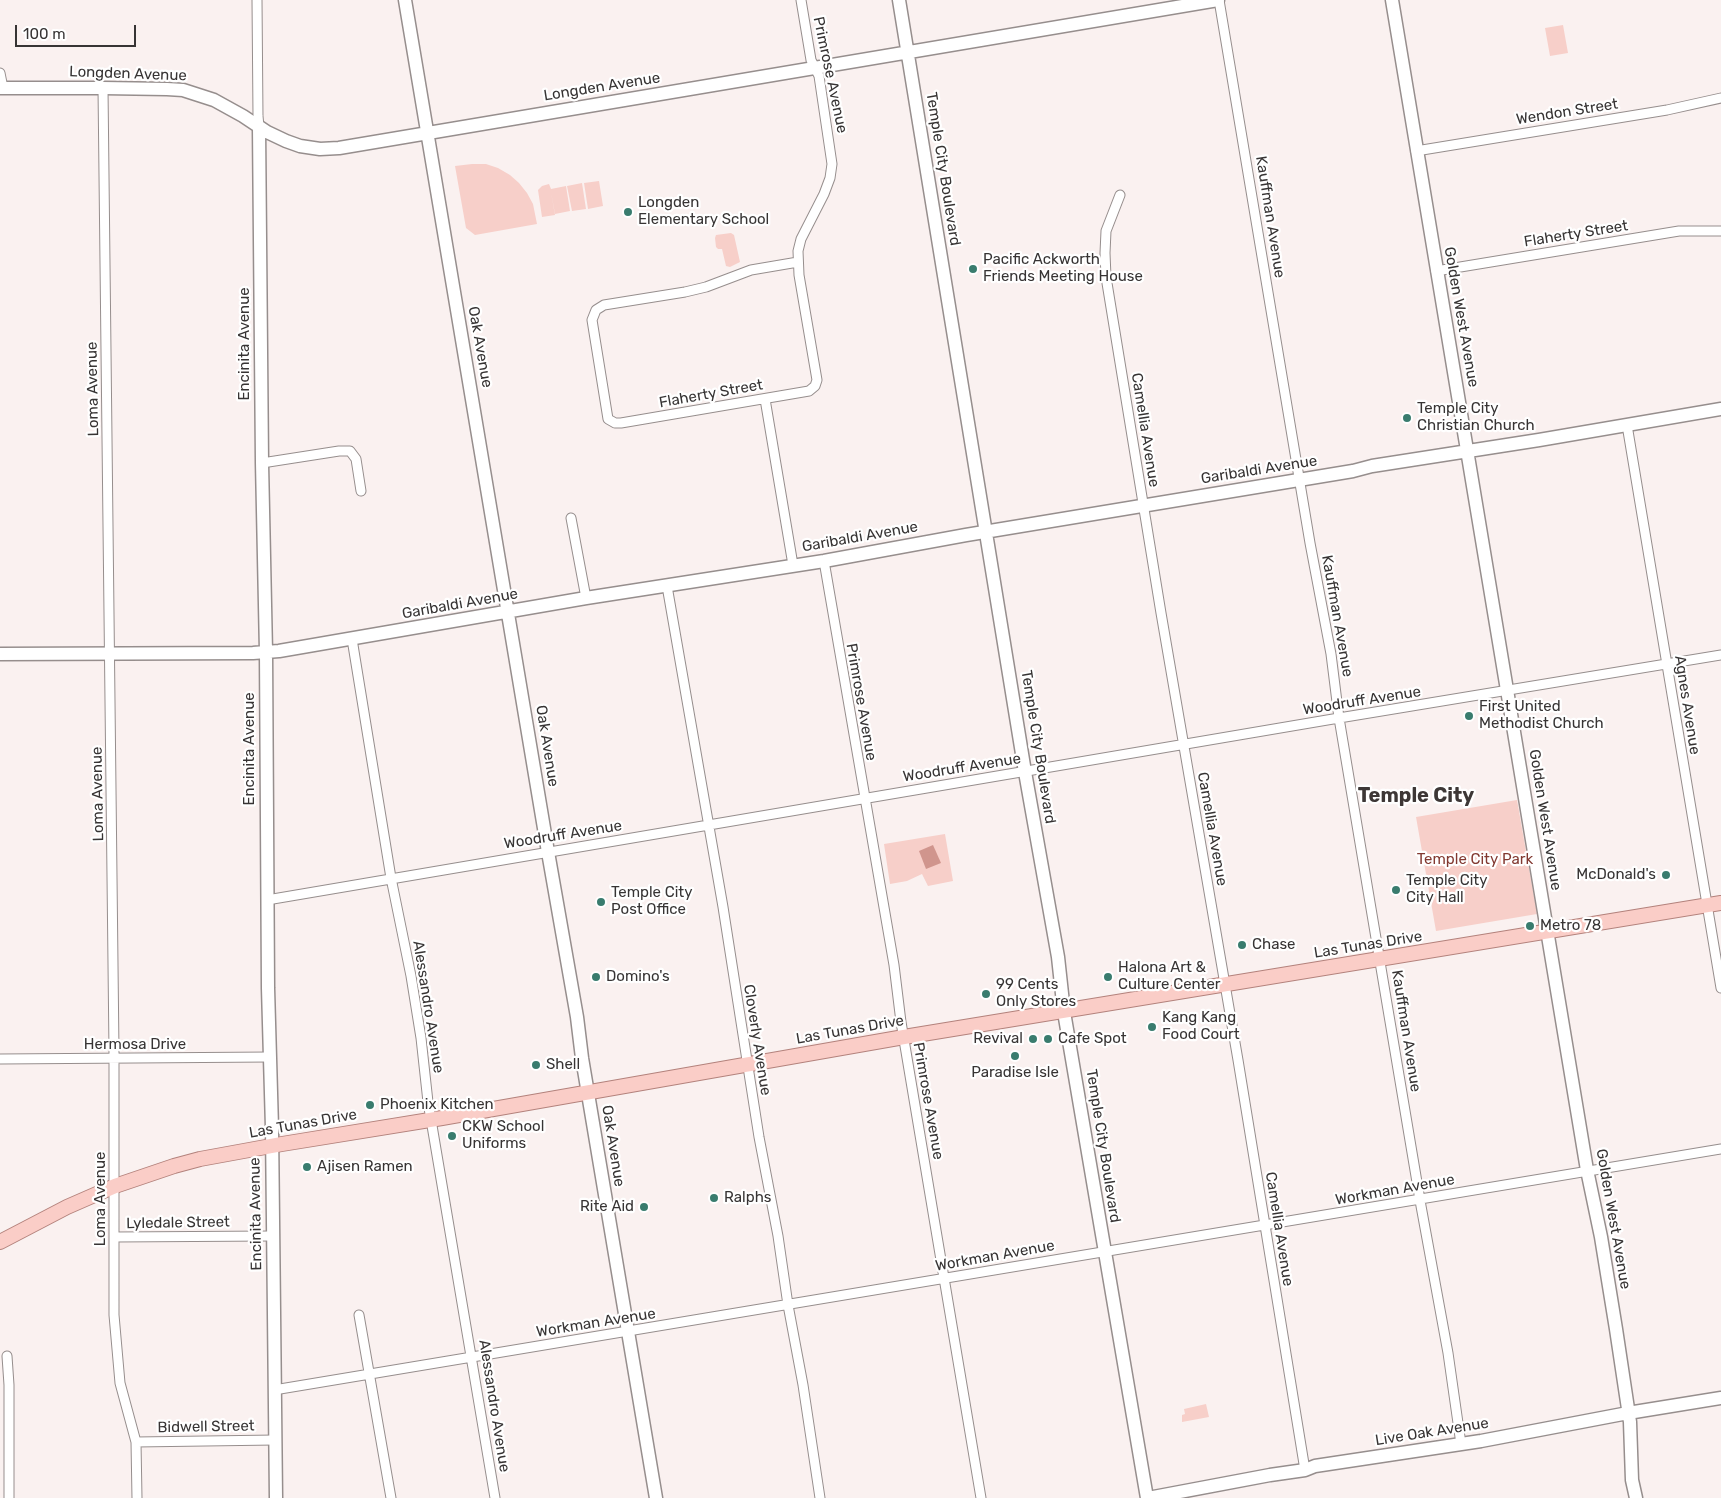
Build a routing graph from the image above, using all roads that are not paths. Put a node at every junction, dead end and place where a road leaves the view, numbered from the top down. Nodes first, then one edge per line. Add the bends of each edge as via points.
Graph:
1 (257, 0) edge
2 (405, 0) edge
3 (801, 0) edge
4 (899, 0) edge
5 (1219, 0) edge
6 (1392, 0) edge
7 (908, 53) junction
8 (814, 68) junction
9 (0, 73) edge
10 (2, 88) edge
11 (103, 88) junction
12 (1721, 98) edge
13 (259, 127) junction
14 (427, 132) junction
15 (1416, 151) junction
16 (1120, 195) dead end
17 (1721, 232) edge
18 (798, 262) junction
19 (1436, 270) junction
20 (815, 386) joint
21 (765, 399) junction
22 (1721, 409) edge
23 (1627, 425) junction
24 (1467, 451) junction
25 (262, 463) junction
26 (1300, 480) junction
27 (361, 491) dead end
28 (1144, 506) junction
29 (571, 518) dead end
30 (986, 532) junction
31 (824, 561) junction
32 (793, 565) junction
33 (667, 586) junction
34 (586, 598) junction
35 (507, 612) junction
36 (352, 639) junction
37 (266, 652) junction
38 (0, 654) edge
39 (110, 654) junction
40 (1721, 655) edge
41 (1667, 664) junction
42 (1507, 691) junction
43 (1339, 718) junction
44 (1184, 746) junction
45 (1025, 772) junction
46 (864, 798) junction
47 (708, 825) junction
48 (548, 852) junction
49 (391, 878) junction
50 (267, 900) junction
51 (1714, 904) edge
52 (1547, 931) junction
53 (1380, 959) junction
54 (1224, 985) junction
55 (1721, 988) edge
56 (1064, 1012) junction
57 (904, 1037) junction
58 (270, 1057) junction
59 (114, 1058) junction
60 (0, 1059) edge
61 (748, 1064) junction
62 (588, 1092) junction
63 (432, 1120) junction
64 (271, 1146) junction
65 (1721, 1149) edge
66 (1587, 1170) junction
67 (115, 1186) junction
68 (1420, 1199) junction
69 (1264, 1225) junction
70 (272, 1236) junction
71 (114, 1238) junction
72 (0, 1242) edge
73 (1104, 1252) junction
74 (944, 1279) junction
75 (788, 1305) junction
76 (360, 1315) dead end
77 (628, 1332) junction
78 (7, 1356) dead end
79 (471, 1357) junction
80 (370, 1375) junction
81 (274, 1390) junction
82 (1721, 1398) edge
83 (1628, 1413) junction
84 (276, 1440) junction
85 (136, 1442) junction
86 (1461, 1444) junction
87 (1304, 1470) junction
88 (9, 1498) edge
89 (137, 1498) edge
90 (276, 1498) edge
91 (391, 1498) edge
92 (495, 1498) edge
93 (656, 1498) edge
94 (820, 1498) edge
95 (981, 1498) edge
96 (1147, 1498) edge
97 (1636, 1498) edge

1 - 13 street, Encinita Avenue
2 - 14 street, Oak Avenue
3 - 8 street, Primrose Avenue
4 - 7 street, Temple City Boulevard
5 - 7 street, Longden Avenue
5 - 26 street, Kauffman Avenue
6 - 15 street, Golden West Avenue
7 - 8 street, Longden Avenue
7 - 30 street, Temple City Boulevard
8 - 14 street, Longden Avenue
8 - 18 street, Primrose Avenue via 819,78 832,164 824,194 801,239
9 - 10 street
10 - 11 street, Longden Avenue
11 - 13 street, Longden Avenue via 167,89 199,94 228,107
11 - 39 street, Loma Avenue
12 - 15 street, Wendon Street via 1667,110
13 - 14 street, Longden Avenue via 300,146 320,148 339,148
13 - 25 street, Encinita Avenue
14 - 35 street, Oak Avenue
15 - 19 street, Golden West Avenue
16 - 28 street, Camellia Avenue via 1106,231 1106,277
17 - 19 street, Flaherty Street via 1679,231
18 - 20 street, Primrose Avenue via 817,380
18 - 21 street, Flaherty Street via 751,270 685,292 604,305 596,310 592,320 606,415 610,422 621,423
19 - 24 street, Golden West Avenue
20 - 21 street, Flaherty Street via 809,391
21 - 32 street
22 - 23 street, Garibaldi Avenue
23 - 24 street, Garibaldi Avenue
23 - 41 street, Agnes Avenue
24 - 26 street, Garibaldi Avenue
24 - 42 street, Golden West Avenue
25 - 27 street via 345,450 356,459
25 - 37 street, Encinita Avenue
26 - 28 street, Garibaldi Avenue
26 - 43 street, Kauffman Avenue
28 - 30 street, Garibaldi Avenue
28 - 44 street, Camellia Avenue
29 - 34 street
30 - 31 street, Garibaldi Avenue
30 - 45 street, Temple City Boulevard
31 - 32 street, Garibaldi Avenue
31 - 46 street, Primrose Avenue
32 - 33 street, Garibaldi Avenue
33 - 34 street, Garibaldi Avenue
33 - 47 street, Cloverly Avenue
34 - 35 street, Garibaldi Avenue
35 - 36 street, Garibaldi Avenue
35 - 48 street, Oak Avenue
36 - 37 street, Garibaldi Avenue
36 - 49 street, Alessandro Avenue
37 - 39 street, Garibaldi Avenue
37 - 50 street, Encinita Avenue
38 - 39 street, Garibaldi Avenue
39 - 59 street, Loma Avenue
40 - 41 street, Woodruff Avenue
41 - 42 street, Woodruff Avenue
41 - 51 street, Agnes Avenue
42 - 43 street, Woodruff Avenue
42 - 52 street, Golden West Avenue
43 - 44 street, Woodruff Avenue
43 - 53 street, Kauffman Avenue
44 - 45 street, Woodruff Avenue
44 - 54 street, Camellia Avenue
45 - 46 street, Woodruff Avenue
45 - 56 street, Temple City Boulevard via 1058,957
46 - 47 street, Woodruff Avenue
46 - 57 street, Primrose Avenue
47 - 48 street, Woodruff Avenue
47 - 61 street, Cloverly Avenue
48 - 49 street, Woodruff Avenue
48 - 62 street, Oak Avenue
49 - 50 street, Woodruff Avenue
49 - 63 street, Alessandro Avenue via 412,985
50 - 58 street, Encinita Avenue
51 - 52 main road, Las Tunas Drive
51 - 55 street, Agnes Avenue
52 - 53 main road, Las Tunas Drive
52 - 66 street, Golden West Avenue
53 - 54 main road, Las Tunas Drive
53 - 68 street, Kauffman Avenue
54 - 56 main road, Las Tunas Drive
54 - 69 street, Camellia Avenue
56 - 57 main road, Las Tunas Drive
56 - 73 street, Temple City Boulevard
57 - 61 main road, Las Tunas Drive
57 - 74 street, Primrose Avenue
58 - 59 street, Hermosa Drive
58 - 64 street, Encinita Avenue
59 - 60 street, Hermosa Drive
59 - 67 street, Loma Avenue
61 - 62 main road, Las Tunas Drive
61 - 75 street, Cloverly Avenue
62 - 63 main road, Las Tunas Drive
62 - 77 street, Oak Avenue
63 - 64 main road, Las Tunas Drive
63 - 79 street, Alessandro Avenue
64 - 67 main road, Las Tunas Drive via 174,1166
64 - 70 street, Encinita Avenue
65 - 66 street, Workman Avenue
66 - 68 street, Workman Avenue
66 - 83 street, Golden West Avenue via 1601,1237
67 - 71 street, Loma Avenue
67 - 72 main road, Las Tunas Drive
68 - 69 street, Workman Avenue
68 - 86 street, Kauffman Avenue
69 - 73 street, Workman Avenue
69 - 87 street, Camellia Avenue
70 - 71 street, Lyledale Street
70 - 81 street, Encinita Avenue
71 - 85 street, Loma Avenue via 114,1315 120,1382
73 - 74 street, Workman Avenue
73 - 96 street, Temple City Boulevard
74 - 75 street, Workman Avenue
74 - 95 street, Primrose Avenue
75 - 77 street, Workman Avenue
75 - 94 street, Cloverly Avenue
76 - 80 street
77 - 79 street, Workman Avenue
77 - 93 street, Oak Avenue
78 - 88 street
79 - 80 street, Workman Avenue
79 - 92 street, Alessandro Avenue
80 - 81 street, Workman Avenue
80 - 91 street
81 - 84 street, Encinita Avenue
82 - 83 street, Live Oak Avenue
83 - 86 street, Live Oak Avenue
83 - 97 street, Golden West Avenue
84 - 85 street, Bidwell Street
84 - 90 street, Encinita Avenue
85 - 89 street, Loma Avenue
86 - 87 street, Live Oak Avenue
87 - 96 street, Live Oak Avenue

